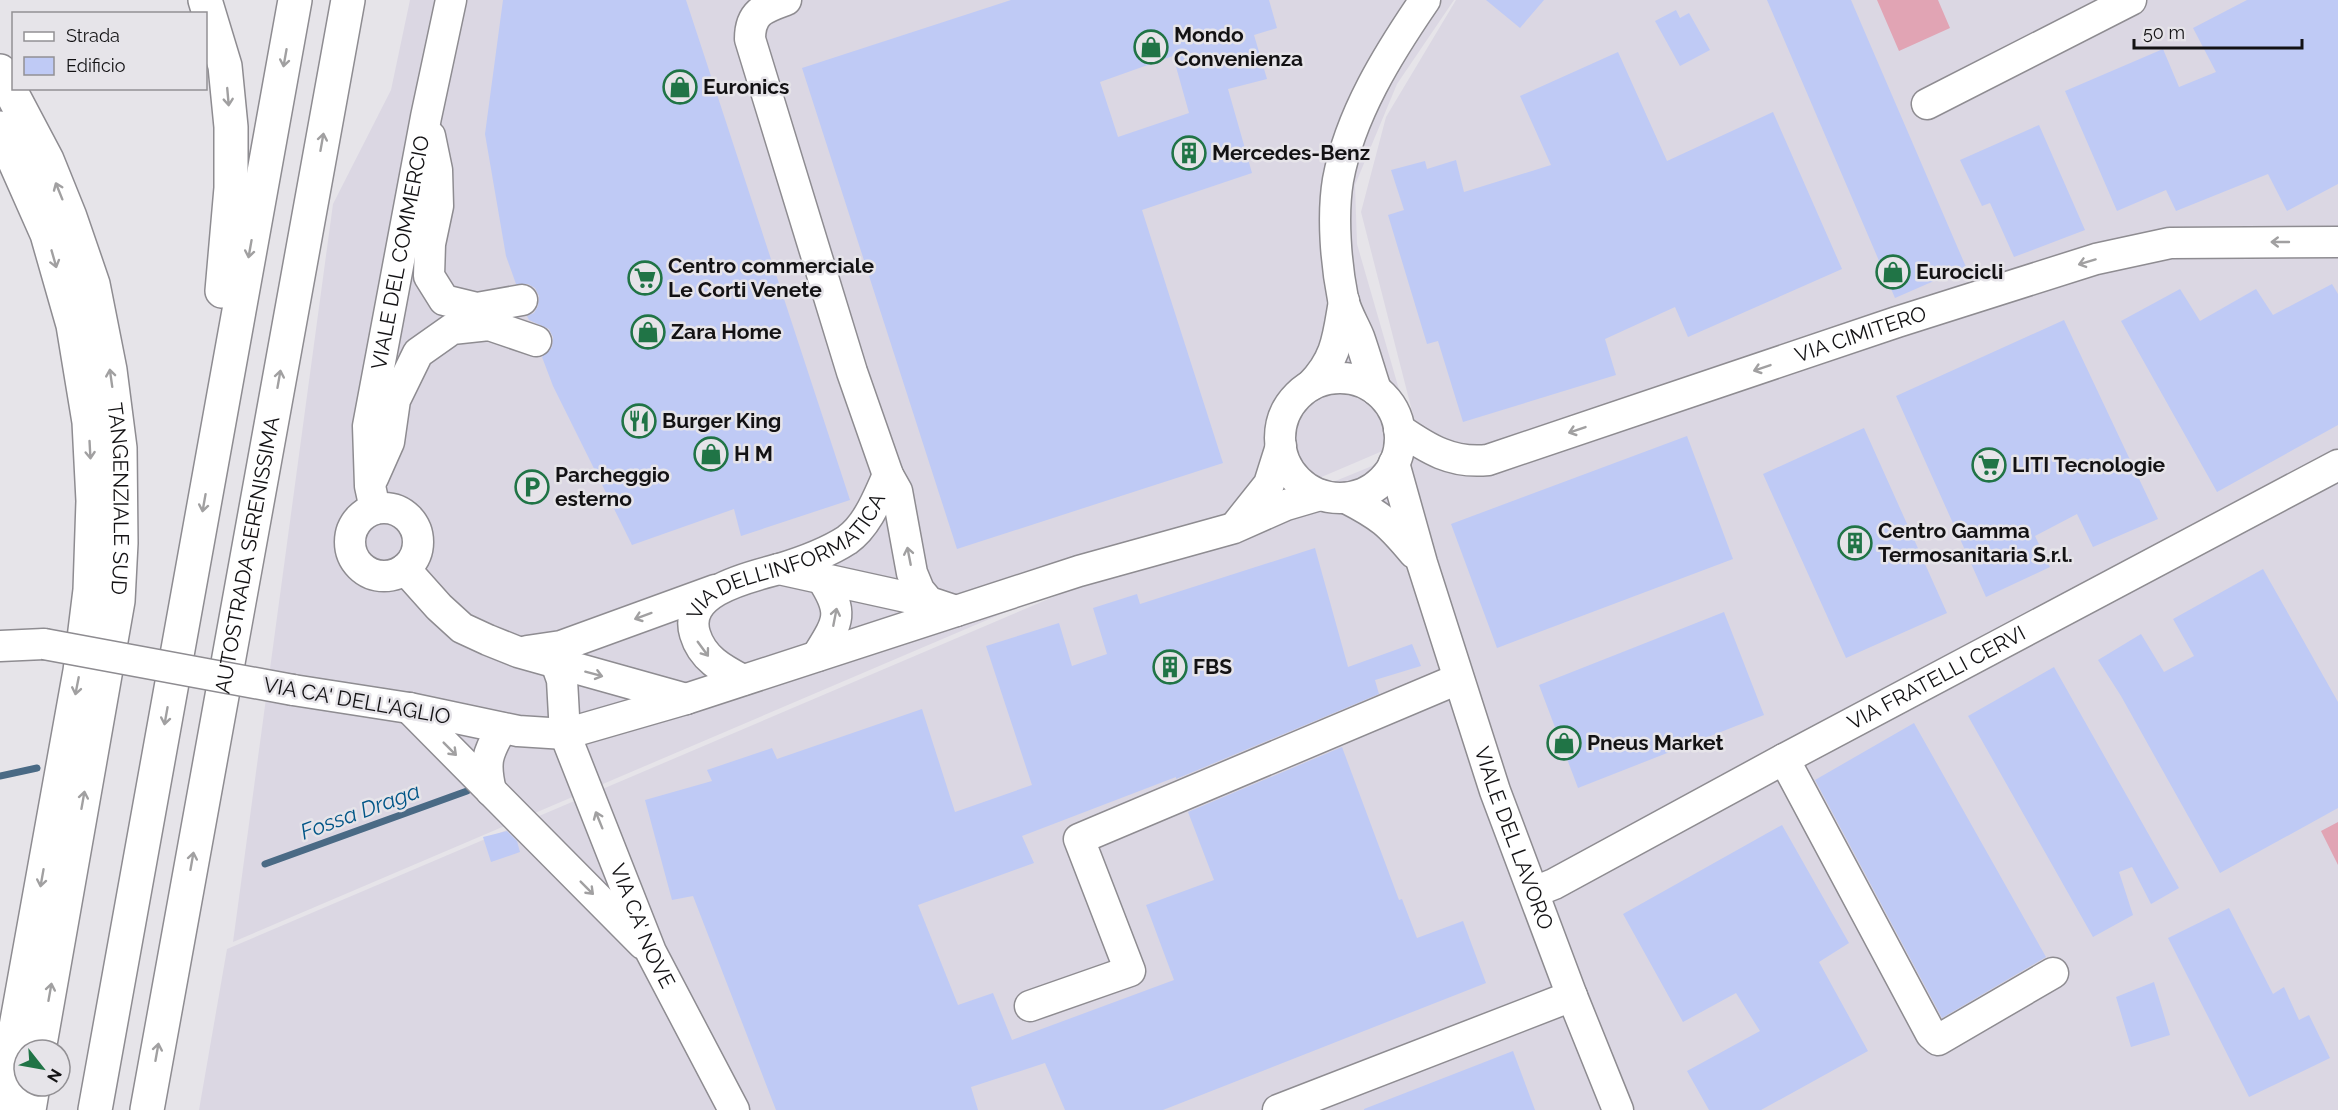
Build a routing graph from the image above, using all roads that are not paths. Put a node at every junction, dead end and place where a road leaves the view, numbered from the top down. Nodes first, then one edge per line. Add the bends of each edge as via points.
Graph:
1 (205, 0) edge
2 (295, 0) edge
3 (348, 0) edge
4 (451, 0) edge
5 (786, 0) edge
6 (1425, 0) edge
7 (2131, 0) edge
8 (0, 70) edge
9 (1927, 104) dead end
10 (426, 117) junction
11 (0, 128) edge
12 (2338, 242) edge
13 (522, 300) dead end
14 (1344, 301) junction
15 (536, 341) dead end
16 (1311, 385) junction
17 (1376, 390) junction
18 (1399, 429) junction
19 (1281, 446) junction
20 (212, 458) junction
21 (1394, 463) junction
22 (2338, 465) edge
23 (888, 475) junction
24 (1333, 496) junction
25 (372, 497) junction
26 (1234, 528) junction
27 (1422, 563) junction
28 (405, 569) junction
29 (779, 569) junction
30 (822, 579) junction
31 (718, 589) junction
32 (942, 606) junction
33 (0, 646) edge
34 (518, 652) junction
35 (817, 656) junction
36 (556, 663) junction
37 (743, 680) junction
38 (1458, 680) junction
39 (686, 699) junction
40 (409, 708) junction
41 (502, 728) junction
42 (565, 734) junction
43 (1784, 759) junction
44 (491, 791) junction
45 (1534, 892) junction
46 (651, 952) junction
47 (2053, 973) dead end
48 (1572, 996) junction
49 (1030, 1006) dead end
50 (41, 1038) edge
51 (1, 1110) edge
52 (95, 1110) edge
53 (147, 1110) edge
54 (734, 1110) edge
55 (1278, 1110) edge
56 (1618, 1110) edge

1 -> 20 highway via 225,66 231,127 231,188
2 -> 20 highway
53 -> 3 highway, AUTOSTRADA SERENISSIMA
4 - 10 street, VIALE DEL COMMERCIO
5 - 23 street, VIA DELL'INFORMATICA via 758,12 750,25 750,39 852,372
6 - 14 street, VIALE DEL LAVORO via 1376,78 1347,145 1336,211
7 - 9 street
50 -> 8 highway, TANGENZIALE SUD via 117,601 122,543 120,448 93,284 47,160
10 - 13 street via 437,170 438,206 430,244 429,276 444,300 477,308
10 - 25 street, VIALE DEL COMMERCIO via 368,426
11 -> 51 highway, TANGENZIALE SUD via 47,234 73,325 89,422 93,501 90,590 80,671
12 -> 18 street, VIA CIMITERO via 2170,243 2096,259 1488,460 1473,462 1444,456
14 - 16 street, VIALE DEL LAVORO via 1338,340 1326,370
14 - 17 street, VIALE DEL LAVORO
15 - 25 street via 489,325 452,329 418,353 395,400 389,442
16 - 17 street, VIALE DEL LAVORO via 1344,378
16 - 19 street, VIALE DEL LAVORO via 1286,411
17 - 18 street, VIALE DEL LAVORO via 1387,400
18 - 21 street, VIALE DEL LAVORO
19 - 24 street, VIALE DEL LAVORO via 1293,476 1305,487
19 - 26 street via 1269,484
20 -> 52 highway
21 - 24 street via 1383,480 1366,492
21 - 27 street, VIALE DEL LAVORO
22 - 43 street, VIA FRATELLI CERVI
23 - 29 street, VIA DELL'INFORMATICA via 865,521 849,538 829,551
32 -> 23 street, VIA DELL'INFORMATICA via 919,590 912,573 897,490
24 - 26 street via 1286,505
24 - 27 street, VIALE DEL LAVORO via 1377,514
25 - 28 street via 403,513 417,532 414,558
25 - 28 street via 352,529 350,546 355,560 377,576 390,576
26 - 32 street
27 - 38 street, VIALE DEL LAVORO
28 - 34 street via 462,628
29 - 30 street
29 - 31 street, VIA DELL'INFORMATICA
30 - 32 street
35 -> 30 street via 838,609
31 -> 34 street via 561,646
31 -> 37 street, VIA DELL'INFORMATICA via 700,604 693,626 699,647 715,664
32 - 35 street
33 - 40 street, VIA CA' DELL'AGLIO, bridge via 44,644
34 - 36 street
35 - 37 street
36 -> 39 street
36 - 42 street, VIA CA' NOVE via 562,680
37 - 39 street, VIA CA' DELL'AGLIO
38 - 45 street, VIALE DEL LAVORO
38 - 49 street via 1079,839 1130,971
39 - 42 street, VIA CA' DELL'AGLIO
40 - 41 street, VIA CA' DELL'AGLIO
40 -> 44 street
41 - 42 street, VIA CA' DELL'AGLIO
41 - 44 street via 487,758
46 -> 42 street, VIA CA' NOVE
43 - 45 street, VIA FRATELLI CERVI
43 - 47 street via 1931,1034 1938,1040
44 -> 46 street
45 - 48 street, VIALE DEL LAVORO
46 - 54 street, VIA CA' NOVE
48 - 55 street
48 - 56 street, VIALE DEL LAVORO

